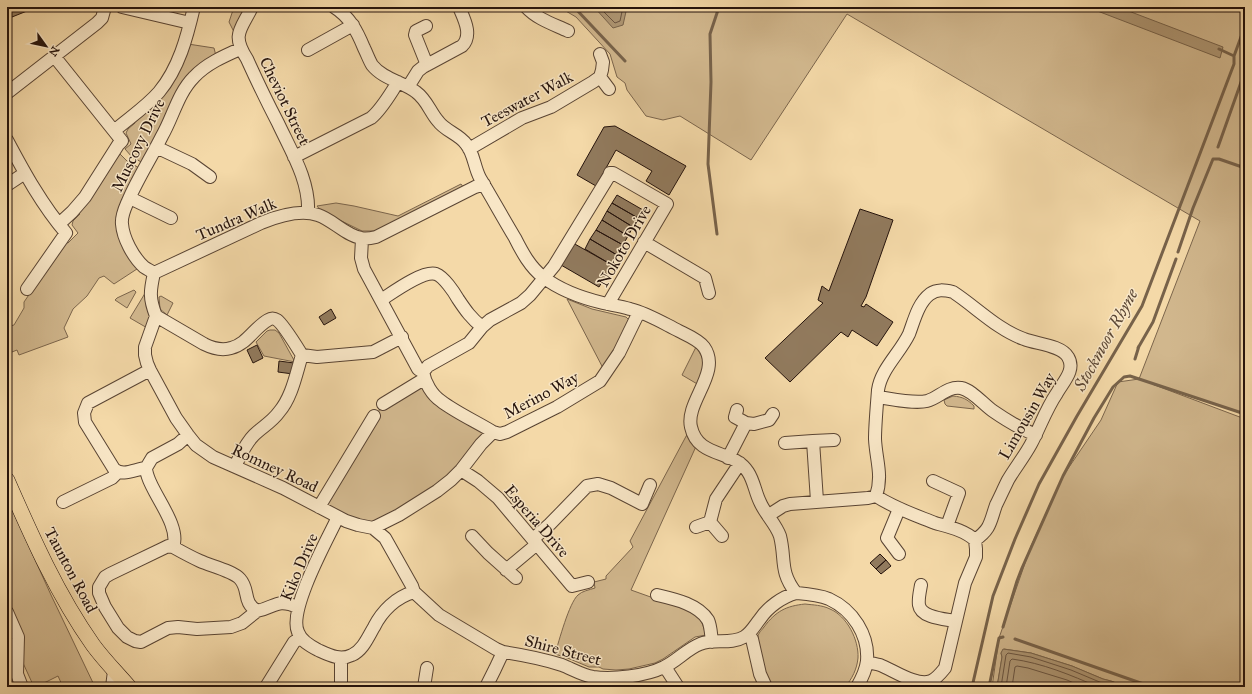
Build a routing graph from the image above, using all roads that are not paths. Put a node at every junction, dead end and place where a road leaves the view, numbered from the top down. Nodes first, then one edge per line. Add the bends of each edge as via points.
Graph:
1 (105, 7) edge
2 (122, 7) edge
3 (194, 7) edge
4 (252, 7) edge
5 (334, 7) edge
6 (459, 7) edge
7 (526, 7) edge
8 (190, 23) junction
9 (353, 25) junction
10 (426, 26) dead end
11 (568, 31) dead end
12 (240, 49) junction
13 (308, 50) dead end
14 (600, 54) dead end
15 (54, 56) junction
16 (427, 65) junction
17 (600, 77) junction
18 (403, 85) junction
19 (609, 89) dead end
20 (7, 93) edge
21 (114, 131) junction
22 (7, 140) edge
23 (156, 147) junction
24 (469, 149) junction
25 (294, 157) junction
26 (25, 173) junction
27 (210, 178) dead end
28 (484, 184) junction
29 (7, 185) edge
30 (130, 198) junction
31 (308, 213) junction
32 (171, 218) dead end
33 (62, 228) junction
34 (362, 239) junction
35 (644, 242) junction
36 (154, 273) junction
37 (544, 278) junction
38 (27, 289) dead end
39 (709, 293) dead end
40 (381, 300) junction
41 (608, 304) junction
42 (639, 312) junction
43 (156, 316) junction
44 (482, 327) junction
45 (402, 337) junction
46 (302, 355) junction
47 (150, 370) junction
48 (424, 376) junction
49 (878, 397) junction
50 (383, 404) dead end
51 (737, 410) dead end
52 (772, 414) dead end
53 (374, 416) dead end
54 (746, 423) junction
55 (492, 432) junction
56 (188, 435) junction
57 (1036, 435) junction
58 (834, 440) dead end
59 (812, 441) junction
60 (785, 443) dead end
61 (728, 458) junction
62 (740, 462) junction
63 (235, 466) junction
64 (146, 468) junction
65 (461, 470) junction
66 (118, 472) junction
67 (7, 480) edge
68 (933, 481) dead end
69 (650, 485) dead end
70 (876, 496) junction
71 (817, 501) junction
72 (63, 502) dead end
73 (319, 507) junction
74 (899, 508) junction
75 (769, 515) junction
76 (338, 517) junction
77 (710, 522) junction
78 (947, 526) junction
79 (372, 528) junction
80 (696, 528) dead end
81 (472, 536) dead end
82 (722, 536) dead end
83 (975, 540) junction
84 (535, 542) junction
85 (173, 547) junction
86 (899, 554) dead end
87 (506, 570) junction
88 (516, 578) dead end
89 (588, 582) dead end
90 (921, 585) dead end
91 (414, 592) junction
92 (796, 593) junction
93 (657, 595) dead end
94 (298, 607) junction
95 (257, 611) junction
96 (7, 612) edge
97 (955, 621) junction
98 (299, 634) junction
99 (748, 634) junction
100 (712, 642) junction
101 (503, 652) junction
102 (341, 658) junction
103 (867, 662) junction
104 (665, 667) junction
105 (428, 668) dead end
106 (114, 671) junction
107 (12, 676) edge
108 (594, 682) edge
109 (932, 684) edge
110 (22, 687) edge
111 (31, 687) edge
112 (112, 687) edge
113 (129, 687) edge
114 (266, 687) edge
115 (341, 687) edge
116 (424, 687) edge
117 (486, 687) edge
118 (678, 687) edge
119 (766, 687) edge
120 (857, 687) edge

1 - 15 street via 98,23
2 - 8 street
3 - 8 street
4 - 12 street, Cheviot Street via 238,31
5 - 9 street
6 - 16 street via 466,26 465,44
7 - 11 street via 535,15
8 - 21 street via 170,76 158,93
9 - 13 street
9 - 18 street via 372,64 377,70
10 - 16 street via 416,31 415,35
12 - 23 street, Muscovy Drive via 193,77 180,96 170,122
12 - 25 street, Cheviot Street
14 - 17 street via 603,62
15 - 20 street
15 - 21 street
16 - 18 street
17 - 19 street
17 - 24 street, Teeswater Walk via 556,104 522,118
18 - 24 street via 416,91 439,123 462,139
18 - 25 street via 371,118
21 - 33 street via 122,142
22 - 26 street
23 - 27 street via 192,164
23 - 30 street, Muscovy Drive
24 - 28 street via 476,171
25 - 31 street, Cheviot Street via 306,186
26 - 29 street
26 - 33 street
28 - 34 street via 385,233
28 - 37 street via 524,254
30 - 32 street
30 - 36 street, Muscovy Drive via 122,217 124,234 139,262
31 - 34 street, Tundra Walk via 323,217
31 - 36 street, Tundra Walk via 270,219
33 - 38 street
34 - 40 street, Merino Way via 361,258 364,269
35 - 37 street, Nokoto Drive via 667,204 610,173 554,266
35 - 39 street via 705,278
35 - 41 street, Nokoto Drive
36 - 43 street via 150,292
37 - 41 street via 581,298
37 - 44 street via 522,303
40 - 44 street via 414,279 436,274 449,286 471,319
40 - 45 street, Merino Way
41 - 42 street
42 - 55 street, Merino Way via 620,353 600,381 557,407 507,432
42 - 61 street via 683,334 703,346 707,352 708,368 692,411 691,427 699,444
43 - 46 street via 210,347 224,349 238,346 269,319 274,318 283,326
43 - 47 street, Romney Road via 145,346
44 - 48 street via 469,343 428,366
45 - 46 street via 373,352 317,357
45 - 48 street, Merino Way
46 - 63 street via 289,396 280,411 246,444
47 - 56 street, Romney Road
47 - 66 street via 88,403 84,413 85,422
48 - 50 street
48 - 55 street, Merino Way via 440,401
49 - 57 street via 922,402 954,388 965,389 994,412
49 - 57 street, Limousin Way via 882,377 908,334 922,303 936,291 953,292 1009,333 1024,340 1055,348 1068,356 1069,375 1051,403
49 - 70 street, Limousin Way via 875,438 880,479
51 - 54 street via 735,417
52 - 54 street via 769,420 754,424
53 - 73 street
54 - 61 street
55 - 65 street
56 - 63 street, Romney Road via 203,450
56 - 64 street via 178,444 152,458
57 - 83 street, Limousin Way via 1009,480 989,526
58 - 59 street
59 - 60 street
59 - 71 street
61 - 62 street
62 - 75 street via 748,471 760,503
62 - 77 street via 716,499
63 - 73 street, Romney Road
64 - 66 street
64 - 85 street via 148,478 171,524
65 - 79 street via 437,491
65 - 84 street, Esperia Drive via 478,480 498,498
66 - 72 street via 112,478
67 - 106 main road, Taunton Road via 58,588 75,618
68 - 78 street via 959,493
69 - 84 street via 642,504 611,488 598,484 587,486
70 - 71 street
70 - 74 street
71 - 75 street via 782,506
73 - 76 street, Romney Road
74 - 78 street
74 - 86 street via 886,538
75 - 92 street via 779,534 785,574
76 - 79 street, Romney Road via 358,526
76 - 94 street, Kiko Drive
77 - 80 street
77 - 82 street
78 - 83 street
79 - 91 street, Shire Street via 385,538
81 - 87 street
83 - 97 street via 976,557 965,583
84 - 87 street
84 - 89 street, Esperia Drive via 572,586
85 - 95 street via 240,579 245,587 247,601
85 - 95 street via 168,546 120,568 101,582 99,593 104,607 127,637 141,642 168,628 231,627 242,623
87 - 88 street
90 - 97 street via 921,611 934,617
91 - 101 street, Shire Street via 439,615
91 - 102 street via 406,594 389,606 357,652
92 - 99 street via 774,604
92 - 103 street via 827,598 850,614 863,635
93 - 100 street via 687,604 704,615 709,624
94 - 95 street via 280,603
94 - 98 street, Kiko Drive via 296,621
96 - 107 street via 18,637
97 - 109 street via 945,668
98 - 102 street via 315,648
98 - 114 street
99 - 100 street, Shire Street via 738,640
99 - 119 street via 752,639 760,674
100 - 104 street, Shire Street via 698,645
101 - 108 street, Shire Street via 561,665
101 - 117 street
102 - 115 street
103 - 109 street via 878,664 912,680
103 - 120 street
104 - 108 street, Shire Street via 638,675
104 - 118 street
105 - 116 street
106 - 112 street
106 - 113 main road, Taunton Road
107 - 110 street
107 - 111 street

